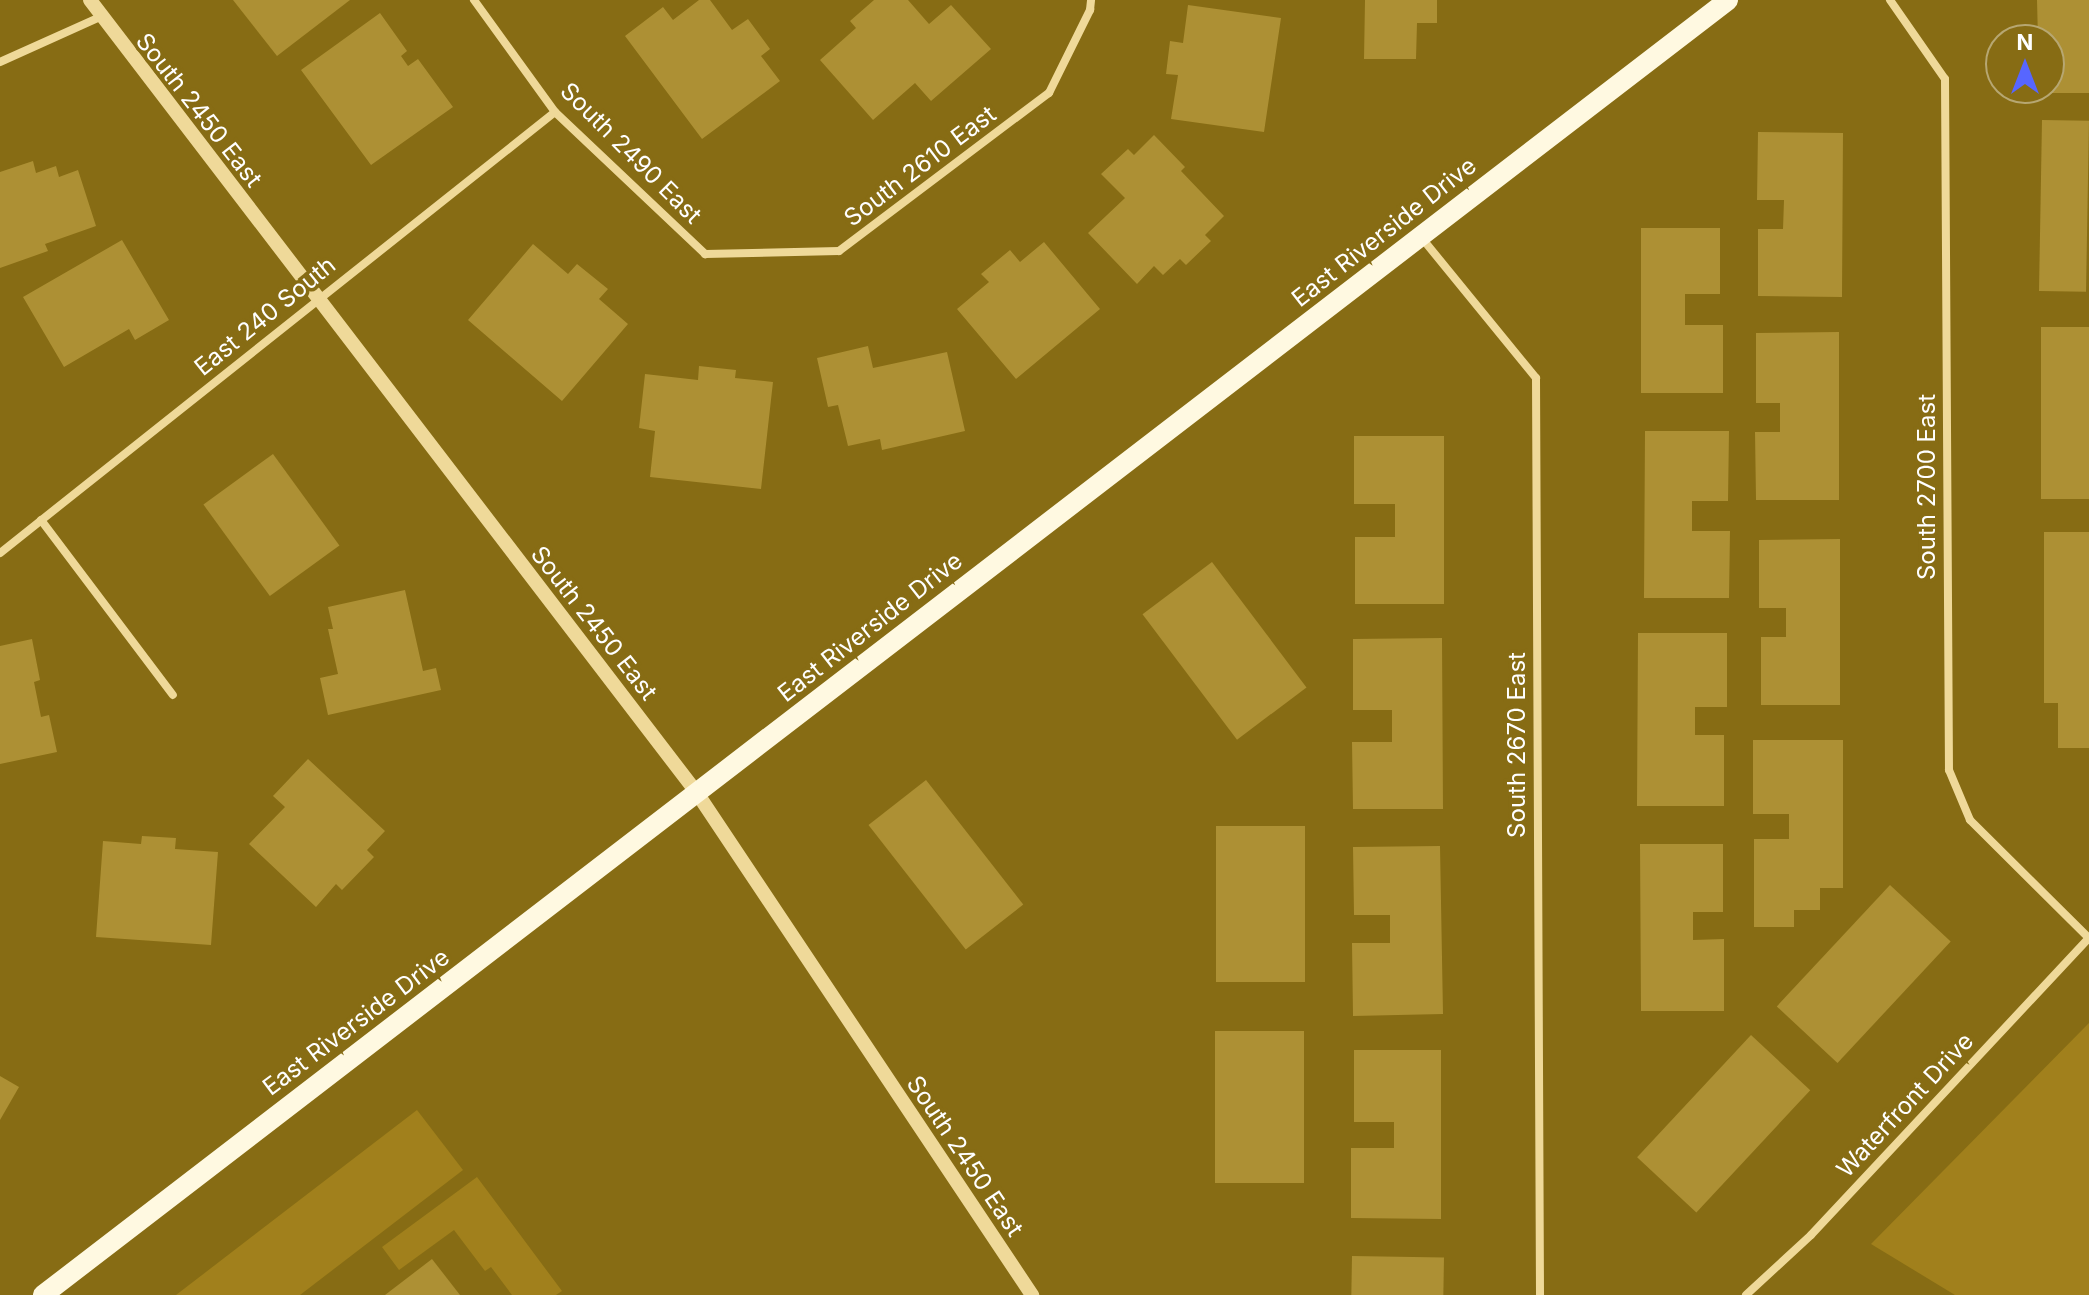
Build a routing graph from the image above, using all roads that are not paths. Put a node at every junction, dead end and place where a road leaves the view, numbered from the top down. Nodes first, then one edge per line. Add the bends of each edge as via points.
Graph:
1 (90, 0) edge
2 (474, 0) edge
3 (1091, 0) edge
4 (1728, 0) edge
5 (1890, 0) edge
6 (100, 17) junction
7 (0, 62) edge
8 (555, 112) junction
9 (1421, 236) junction
10 (705, 254) joint
11 (317, 299) junction
12 (41, 520) junction
13 (0, 553) edge
14 (173, 695) dead end
15 (697, 793) junction
16 (2089, 938) edge
17 (43, 1295) edge
18 (1032, 1295) edge
19 (1540, 1295) edge
20 (1746, 1295) edge

1 - 6 street, South 2450 East
2 - 8 street, South 2490 East
3 - 10 street, South 2610 East via 1049,93 839,251
4 - 9 main road, East Riverside Drive
5 - 16 street, South 2700 East via 1945,79 1949,770 1970,820
6 - 7 street
6 - 11 street, South 2450 East
8 - 10 street, South 2490 East
8 - 11 street, East 240 South
9 - 15 main road, East Riverside Drive
9 - 19 street, South 2670 East via 1536,378
11 - 12 street, East 240 South
11 - 15 street, South 2450 East
12 - 13 street, East 240 South
12 - 14 street
15 - 17 main road, East Riverside Drive
15 - 18 street, South 2450 East
16 - 20 street, Waterfront Drive via 1811,1235

